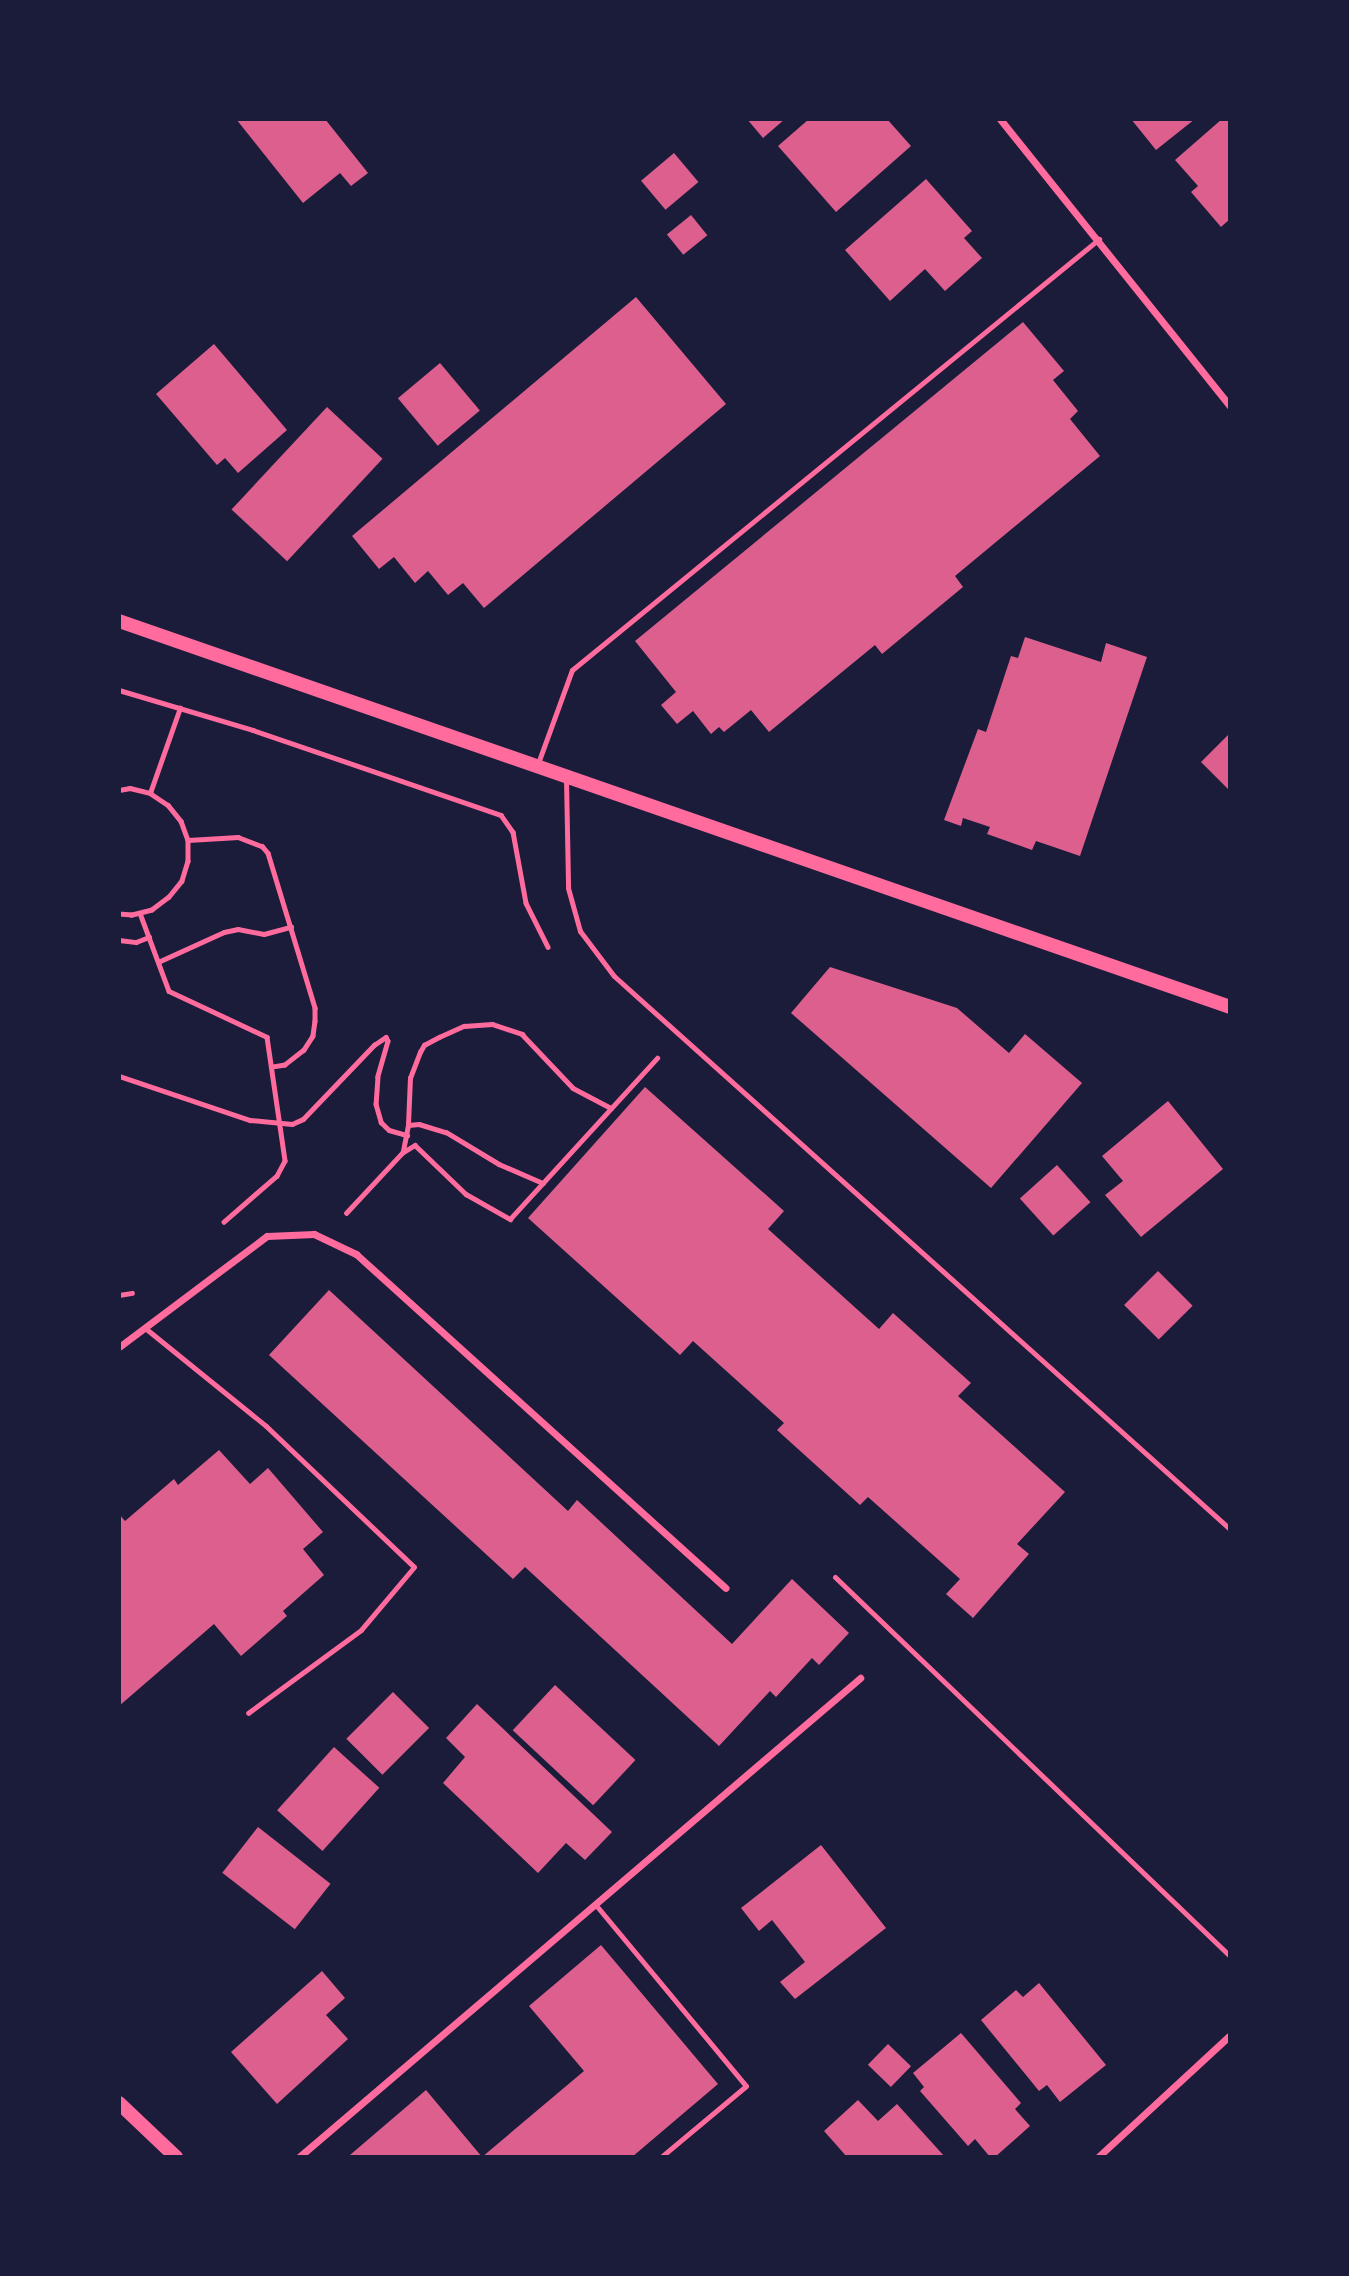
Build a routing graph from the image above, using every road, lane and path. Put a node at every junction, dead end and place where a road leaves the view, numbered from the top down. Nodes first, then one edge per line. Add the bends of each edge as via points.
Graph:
1 (1000, 119) edge
2 (1099, 239) junction
3 (1230, 406) edge
4 (119, 621) edge
5 (119, 690) edge
6 (180, 708) junction
7 (537, 766) junction
8 (566, 776) junction
9 (119, 790) edge
10 (150, 793) junction
11 (188, 840) junction
12 (140, 913) junction
13 (119, 915) edge
14 (291, 927) junction
15 (149, 937) junction
16 (119, 940) edge
17 (550, 951) dead end
18 (158, 962) junction
19 (1230, 1007) edge
20 (649, 1047) dead end
21 (272, 1067) junction
22 (119, 1076) edge
23 (611, 1108) junction
24 (280, 1124) junction
25 (408, 1125) junction
26 (407, 1135) junction
27 (402, 1153) junction
28 (543, 1183) junction
29 (214, 1230) dead end
30 (323, 1237) junction
31 (143, 1288) dead end
32 (119, 1295) edge
33 (145, 1328) junction
34 (119, 1348) edge
35 (1230, 1529) edge
36 (835, 1577) dead end
37 (725, 1588) dead end
38 (860, 1678) dead end
39 (248, 1713) dead end
40 (595, 1904) junction
41 (1230, 1956) edge
42 (1230, 2035) edge
43 (119, 2104) edge
44 (176, 2157) edge
45 (299, 2157) edge
46 (661, 2157) edge
47 (1098, 2157) edge

1 - 2 street
2 - 3 street
2 - 7 lane via 572,670
4 - 7 main road
5 - 6 path
6 - 10 path
6 - 17 path via 501,815 513,832 526,903
7 - 8 main road
8 - 19 main road
8 - 35 lane via 568,888 580,932 614,976
9 - 10 path
10 - 11 path via 181,821
11 - 12 path via 182,881 152,910
11 - 14 path via 238,837 262,846
12 - 13 path
12 - 15 path
14 - 18 path via 264,934 239,929 224,932
14 - 21 path via 315,1008 313,1036 294,1059
15 - 16 path via 136,942
15 - 18 path
18 - 21 path via 169,991 267,1037
20 - 23 path via 659,1056
21 - 24 path
22 - 24 path via 240,1117
23 - 25 path via 573,1088 522,1034 480,1023 450,1031 424,1045 410,1078
23 - 28 path
24 - 26 path via 303,1119 386,1037 376,1104 388,1130
24 - 29 path via 282,1171
25 - 26 path
25 - 28 path via 446,1132 499,1164
26 - 27 path
27 - 28 path via 415,1146 473,1199 510,1219
27 - 30 path
30 - 33 street via 267,1236
30 - 37 street via 356,1254
31 - 32 path
33 - 34 street
33 - 39 lane via 266,1426 414,1567 361,1630
36 - 41 lane
38 - 40 street
40 - 45 street
40 - 46 lane via 746,2086
42 - 47 street
43 - 44 main road

